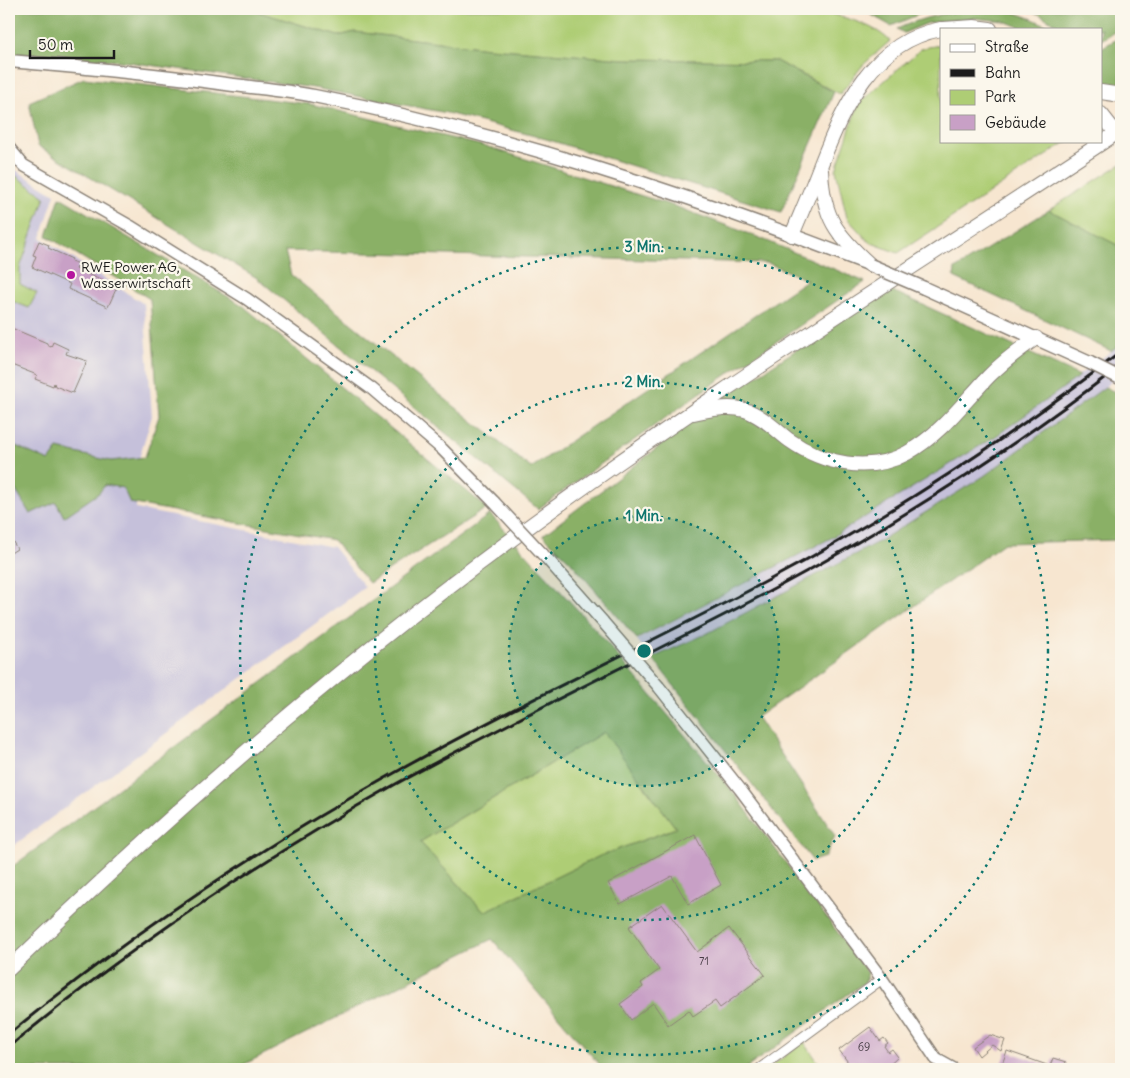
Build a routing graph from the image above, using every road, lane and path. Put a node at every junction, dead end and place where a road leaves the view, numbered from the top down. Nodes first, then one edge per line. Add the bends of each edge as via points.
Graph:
1 (954, 28) edge
2 (978, 28) edge
3 (940, 30) edge
4 (9, 61) edge
5 (1102, 92) edge
6 (1121, 95) edge
7 (1102, 115) edge
8 (1119, 132) edge
9 (9, 148) edge
10 (820, 167) junction
11 (792, 235) junction
12 (870, 265) junction
13 (1036, 338) junction
14 (1120, 379) edge
15 (687, 414) junction
16 (9, 969) edge
17 (882, 979) junction
18 (759, 1069) edge
19 (954, 1069) edge

1 - 2 main road
3 - 10 main road via 917,36 899,46 872,68 839,118
4 - 11 main road via 120,70 313,95 492,136
5 - 6 main road
7 - 8 main road
8 - 15 main road
9 - 17 street, bridge via 23,165 130,226 247,299 372,389 442,449 550,562 659,687
10 - 11 main road
10 - 12 main road via 826,209 835,228
11 - 12 main road
12 - 13 main road, bridge
13 - 14 main road, bridge
13 - 15 main road via 990,376 936,433 905,454 885,462 846,464 815,455 746,411 732,408
15 - 16 main road via 505,544 342,671 160,828
17 - 18 street
17 - 19 street via 936,1059

